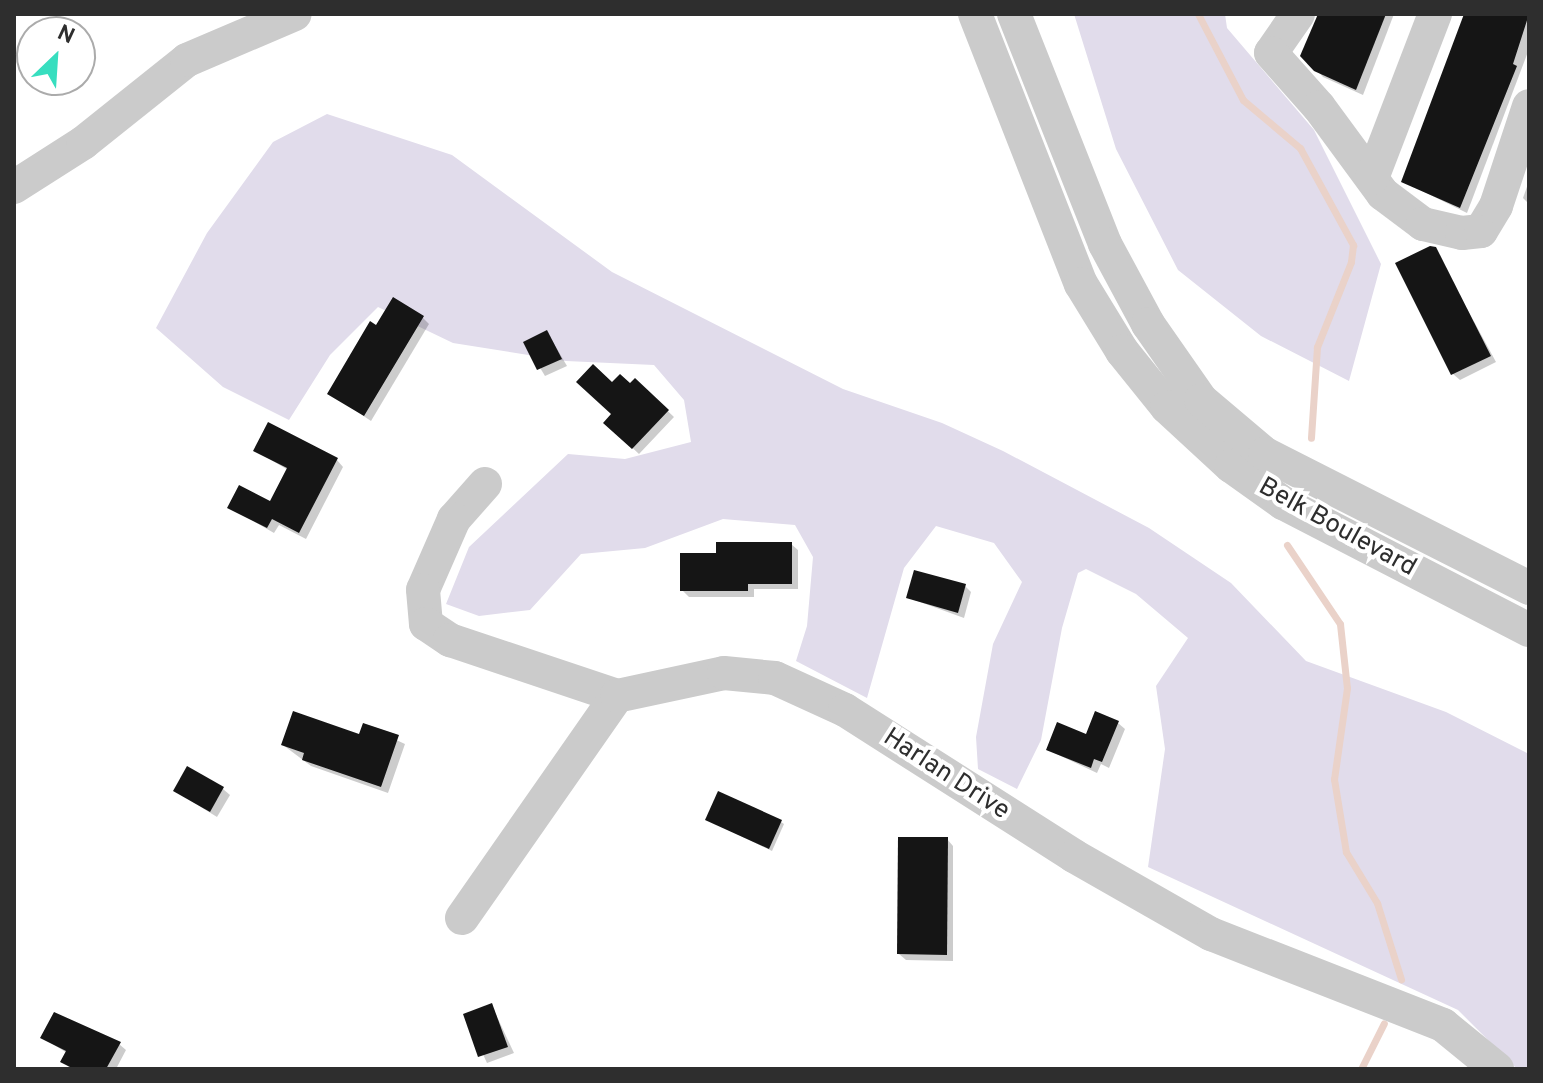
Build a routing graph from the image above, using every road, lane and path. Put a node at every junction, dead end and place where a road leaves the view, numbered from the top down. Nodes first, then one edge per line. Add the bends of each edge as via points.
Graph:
1 (295, 14) edge
2 (975, 14) edge
3 (1014, 14) edge
4 (1298, 14) edge
5 (1435, 14) edge
6 (1528, 111) edge
7 (1372, 178) junction
8 (14, 187) edge
9 (485, 484) dead end
10 (1529, 588) edge
11 (1529, 630) edge
12 (617, 696) junction
13 (462, 918) dead end
14 (1497, 1069) edge

1 - 8 street via 187,60 83,143
2 - 11 street, Belk Boulevard via 1081,284 1122,351 1167,407 1231,466 1283,503
3 - 10 street, Belk Boulevard via 1105,244 1148,324 1201,400 1265,454
4 - 7 street via 1271,53
5 - 7 street
6 - 7 street via 1496,206 1481,231 1462,233 1423,224 1383,194
9 - 12 street via 454,519 423,590 426,624 450,640
12 - 13 street
12 - 14 street, Harlan Drive via 724,673 775,678 845,710 1074,856 1211,934 1443,1025

